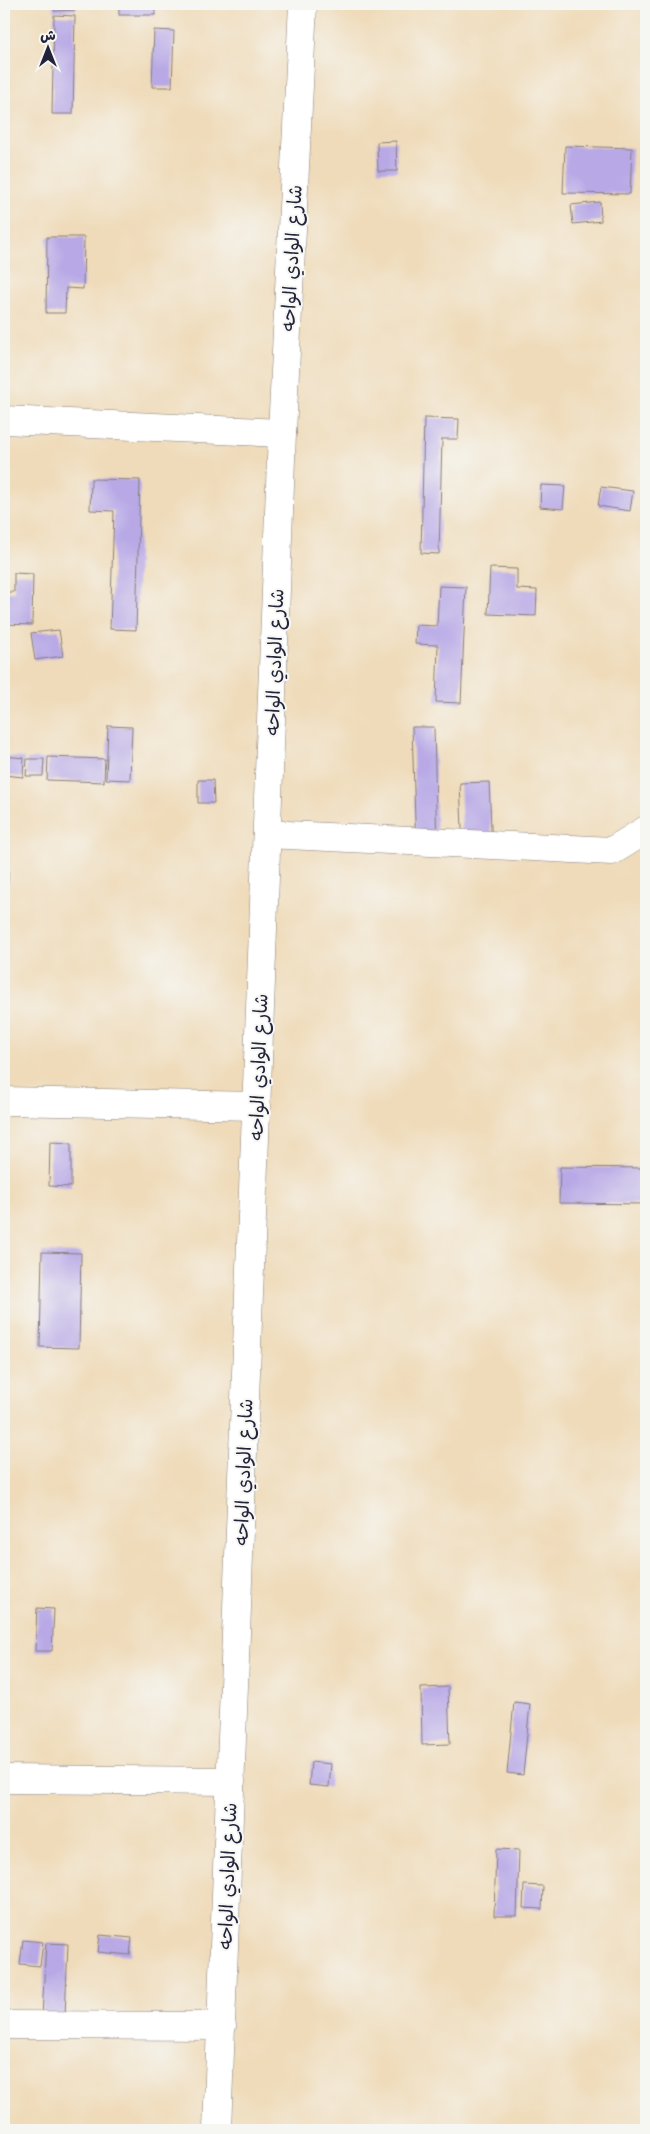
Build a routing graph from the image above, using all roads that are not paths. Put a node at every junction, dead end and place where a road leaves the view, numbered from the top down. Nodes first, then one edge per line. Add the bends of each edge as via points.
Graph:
1 (303, 4) edge
2 (4, 420) edge
3 (282, 433) junction
4 (646, 830) edge
5 (267, 834) junction
6 (612, 851) junction
7 (646, 855) edge
8 (4, 1101) edge
9 (257, 1106) junction
10 (4, 1779) edge
11 (231, 1781) junction
12 (4, 2025) edge
13 (222, 2026) junction
14 (217, 2130) edge

1 - 3 main road, شارع الوادي الواحه
2 - 3 main road
3 - 5 main road, شارع الوادي الواحه
4 - 6 main road
5 - 6 main road
5 - 9 main road, شارع الوادي الواحه
6 - 7 main road
8 - 9 main road
9 - 11 main road, شارع الوادي الواحه
10 - 11 main road
11 - 13 main road, شارع الوادي الواحه
12 - 13 main road
13 - 14 main road, شارع الوادي الواحه

